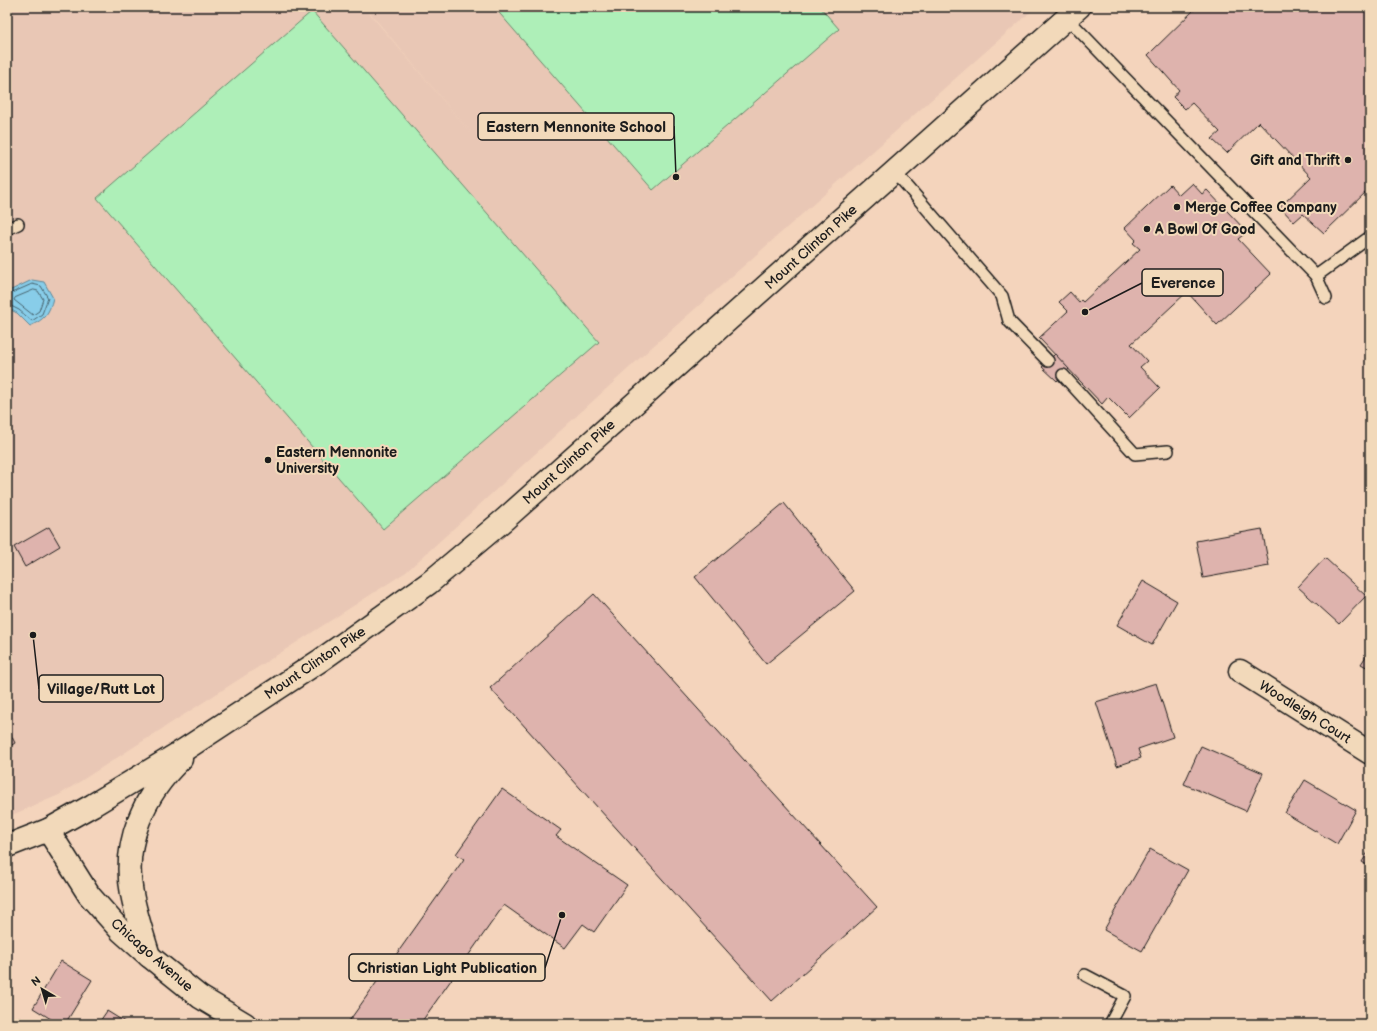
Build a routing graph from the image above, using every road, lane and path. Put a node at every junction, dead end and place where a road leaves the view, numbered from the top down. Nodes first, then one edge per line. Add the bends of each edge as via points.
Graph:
1 (1073, 12) edge
2 (895, 172) junction
3 (18, 224) dead end
4 (7, 230) edge
5 (1370, 237) edge
6 (1316, 276) junction
7 (1326, 298) dead end
8 (1048, 361) dead end
9 (1063, 375) dead end
10 (1168, 451) dead end
11 (1240, 671) dead end
12 (207, 735) junction
13 (1370, 752) edge
14 (48, 830) junction
15 (7, 846) edge
16 (149, 956) junction
17 (1085, 975) dead end
18 (245, 1024) edge
19 (1110, 1024) edge

1 - 2 street, Mount Clinton Pike
1 - 6 lane
2 - 8 lane via 1002,296 1009,321
2 - 12 street, Mount Clinton Pike via 429,583 321,660
3 - 4 lane
5 - 6 lane
6 - 7 lane
9 - 10 lane via 1135,454
11 - 13 street, Woodleigh Court
12 - 14 street, Mount Clinton Pike
12 - 16 street via 173,767 158,786 145,806 132,841 129,874
14 - 15 street, Mount Clinton Pike
14 - 16 street, Chicago Avenue via 89,895 121,931
16 - 18 street, Chicago Avenue via 200,997
17 - 19 lane via 1125,996

